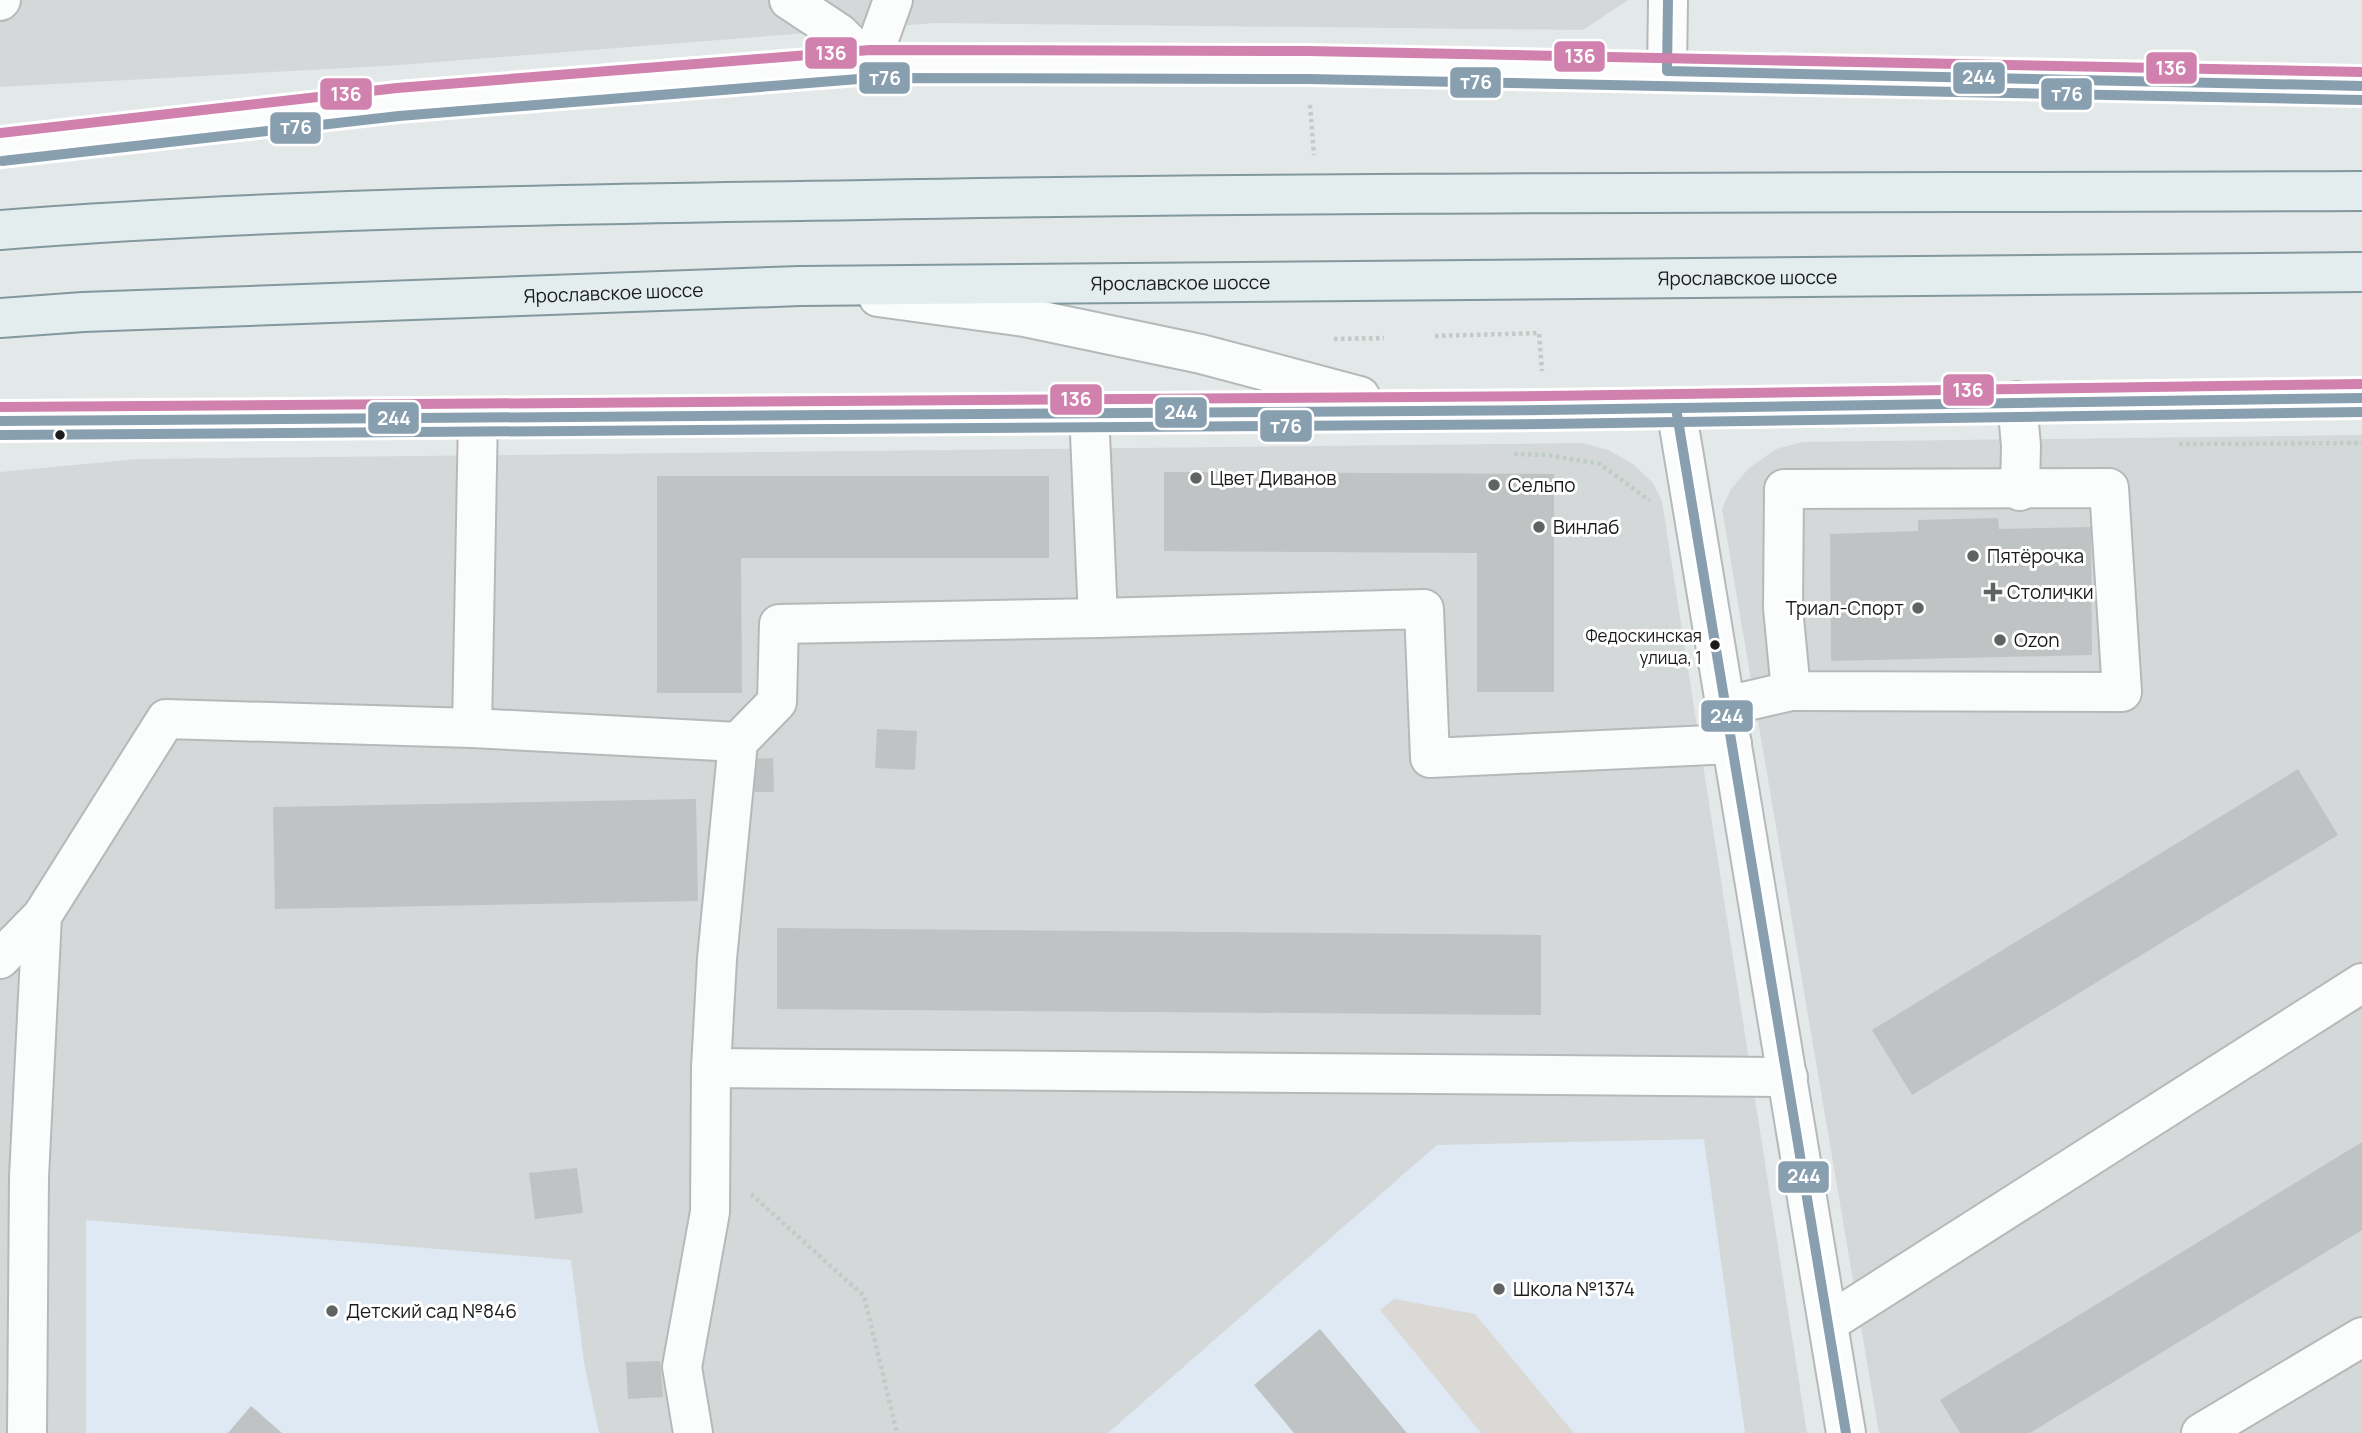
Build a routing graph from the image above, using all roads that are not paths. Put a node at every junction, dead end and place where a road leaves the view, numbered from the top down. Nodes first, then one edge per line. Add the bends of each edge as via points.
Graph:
1 (789, 0) edge
2 (893, 0) edge
3 (1668, 0) edge
4 (870, 64) junction
5 (1667, 71) junction
6 (2362, 86) edge
7 (0, 147) edge
8 (2362, 191) edge
9 (0, 230) edge
10 (2362, 272) edge
11 (800, 285) junction
12 (0, 318) edge
13 (2362, 398) edge
14 (2017, 401) junction
15 (1676, 408) junction
16 (1410, 409) junction
17 (1089, 411) junction
18 (478, 417) junction
19 (0, 421) edge
20 (2020, 491) junction
21 (1098, 618) junction
22 (1791, 691) junction
23 (1727, 706) junction
24 (472, 728) junction
25 (738, 742) junction
26 (1732, 744) junction
27 (42, 916) junction
28 (0, 959) edge
29 (2362, 983) edge
30 (711, 1068) junction
31 (1788, 1077) junction
32 (1828, 1323) junction
33 (2362, 1337) edge
34 (27, 1433) edge
35 (692, 1433) edge
36 (1846, 1433) edge
37 (2201, 1433) edge

1 - 4 street via 839,33
2 - 4 street
3 - 5 street
4 - 5 street
4 - 7 street via 398,102
5 - 6 street
8 - 9 main road via 1032,197 516,205
10 - 11 main road, Ярославское шоссе
11 - 12 main road, Ярославское шоссе
11 - 16 street via 1024,317 1201,354
13 - 14 street
14 - 15 street
14 - 20 street
15 - 16 street
15 - 23 street
16 - 17 street
17 - 18 street
17 - 21 street
18 - 19 street
18 - 24 street
20 - 22 street via 1784,489 1783,608
20 - 22 street via 2109,488 2122,692
21 - 25 street via 779,624 778,702
21 - 26 street via 1424,609 1430,758
22 - 23 street
23 - 26 street
24 - 25 street
24 - 27 street via 166,719
25 - 30 street
26 - 31 street
27 - 28 street
27 - 34 street via 29,1177
29 - 32 street
30 - 31 street
30 - 35 street via 710,1212 682,1367
31 - 32 street
32 - 36 street
33 - 37 street

